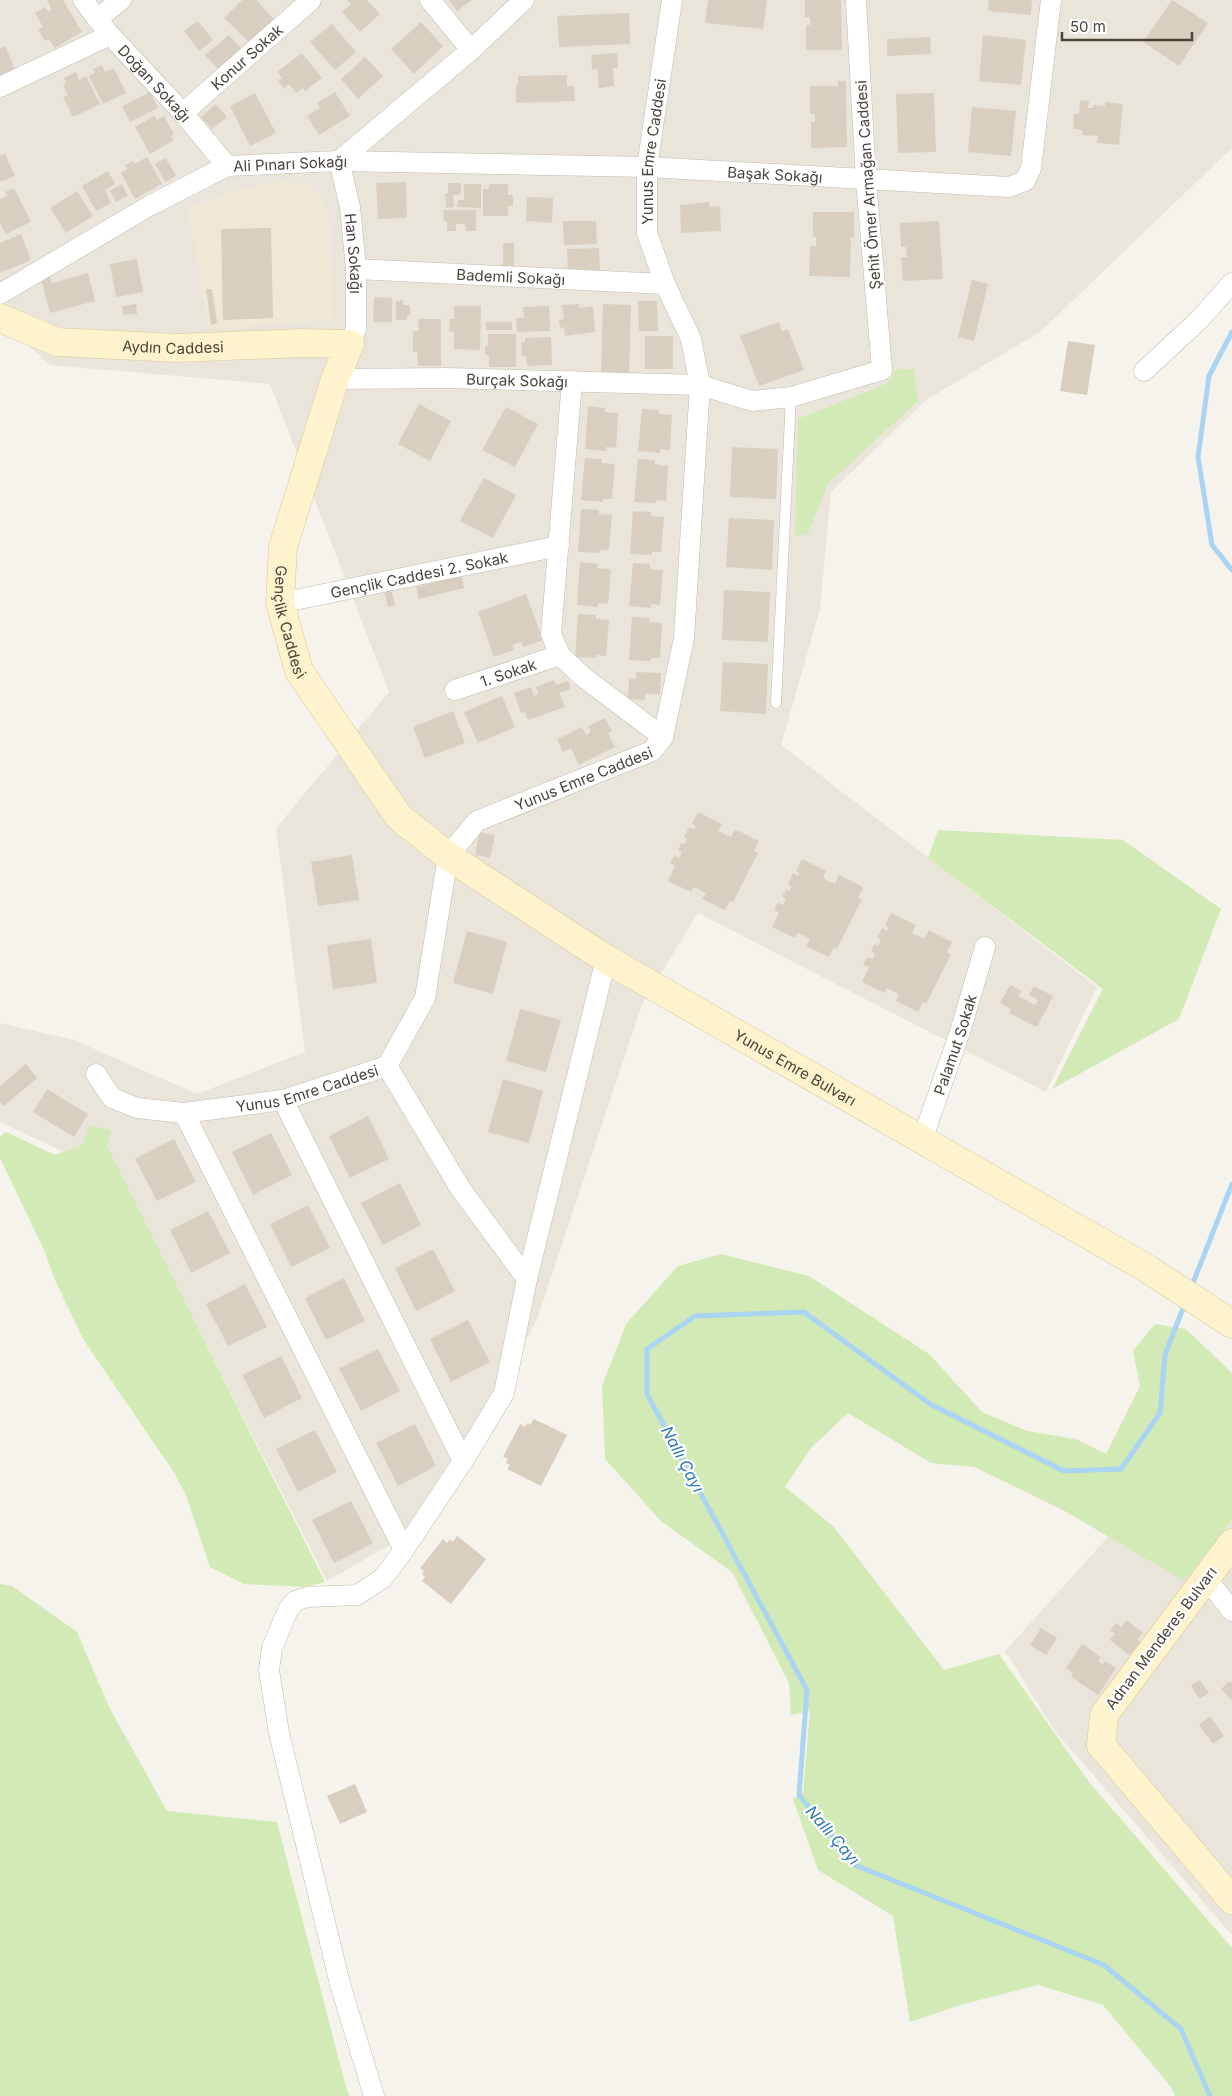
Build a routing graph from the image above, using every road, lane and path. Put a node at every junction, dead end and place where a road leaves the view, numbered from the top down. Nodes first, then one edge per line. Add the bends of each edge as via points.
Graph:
1 (83, 0) edge
2 (121, 0) edge
3 (311, 0) edge
4 (430, 0) edge
5 (524, 0) edge
6 (672, 0) edge
7 (856, 0) edge
8 (1051, 0) edge
9 (97, 19) junction
10 (110, 35) junction
11 (471, 50) junction
12 (0, 87) edge
13 (183, 112) junction
14 (339, 161) junction
15 (227, 166) junction
16 (647, 167) junction
17 (866, 180) junction
18 (356, 270) junction
19 (1232, 283) edge
20 (665, 284) junction
21 (0, 294) edge
22 (0, 318) edge
23 (350, 344) junction
24 (882, 370) joint
25 (1144, 371) dead end
26 (335, 379) junction
27 (572, 382) junction
28 (700, 385) junction
29 (791, 397) junction
30 (559, 546) junction
31 (280, 603) junction
32 (560, 655) junction
33 (455, 690) dead end
34 (776, 703) dead end
35 (663, 737) junction
36 (448, 856) junction
37 (985, 948) dead end
38 (606, 959) junction
39 (387, 1066) junction
40 (96, 1074) dead end
41 (283, 1100) junction
42 (184, 1113) junction
43 (922, 1140) junction
44 (528, 1279) junction
45 (1221, 1317) edge
46 (463, 1461) junction
47 (1232, 1543) edge
48 (404, 1550) junction
49 (1206, 1578) junction
50 (1232, 1612) edge
51 (1232, 1900) edge
52 (374, 2096) edge

1 - 9 street, Doğan Sokağı
2 - 9 street
3 - 13 street, Konur Sokak
4 - 11 street
5 - 11 street, Ali Pınarı Sokağı
6 - 16 street, Yunus Emre Caddesi
7 - 17 street, Şehit Ömer Armağan Caddesi
8 - 17 street, Başak Sokağı via 1030,168 1025,180 1008,188
9 - 10 street, Doğan Sokağı
10 - 12 street
10 - 13 street, Doğan Sokağı
11 - 14 street, Ali Pınarı Sokağı
13 - 15 street, Doğan Sokağı
14 - 15 street, Ali Pınarı Sokağı
14 - 16 street, Başak Sokağı
14 - 18 street, Han Sokağı via 350,207
15 - 21 street, Ali Pınarı Sokağı via 150,206
16 - 17 street, Başak Sokağı
16 - 20 street, Yunus Emre Caddesi via 647,234
17 - 24 street, Şehit Ömer Armağan Caddesi
18 - 20 street, Bademli Sokağı
18 - 23 street, Han Sokağı via 356,329
19 - 25 street via 1199,320
20 - 28 street, Yunus Emre Caddesi via 691,339
22 - 23 street, Aydın Caddesi via 57,342 178,348
23 - 26 street, Gençlik Caddesi
24 - 29 street, Burçak Sokağı
26 - 27 street, Burçak Sokağı
26 - 31 street, Gençlik Caddesi via 283,547
27 - 28 street, Burçak Sokağı
27 - 30 street
28 - 29 street, Burçak Sokağı via 752,401
28 - 35 street, Yunus Emre Caddesi via 684,638
29 - 34 lane
30 - 31 street, Gençlik Caddesi 2. Sokak
30 - 32 street via 551,634
31 - 36 street, Gençlik Caddesi via 299,671 399,817
32 - 33 street, 1. Sokak
32 - 35 street via 582,676
35 - 36 street, Yunus Emre Caddesi via 652,751 477,821
36 - 38 street, Yunus Emre Bulvarı
36 - 39 street, Yunus Emre Caddesi via 426,998
37 - 43 street, Palamut Sokak
38 - 43 street, Yunus Emre Bulvarı
38 - 44 street
39 - 41 street, Yunus Emre Caddesi
39 - 44 street via 460,1188
40 - 42 street, Yunus Emre Caddesi via 112,1098 137,1108
41 - 42 street, Yunus Emre Caddesi
41 - 46 street
42 - 48 street
43 - 45 street, Yunus Emre Bulvarı via 1148,1269
44 - 46 street via 504,1393
46 - 48 street
47 - 49 street, Adnan Menderes Bulvarı
48 - 52 street via 383,1578 357,1596 308,1597 296,1601 288,1610 272,1648 270,1670 279,1733 340,1984
49 - 50 street
49 - 51 street, Adnan Menderes Bulvarı via 1104,1715 1101,1745

